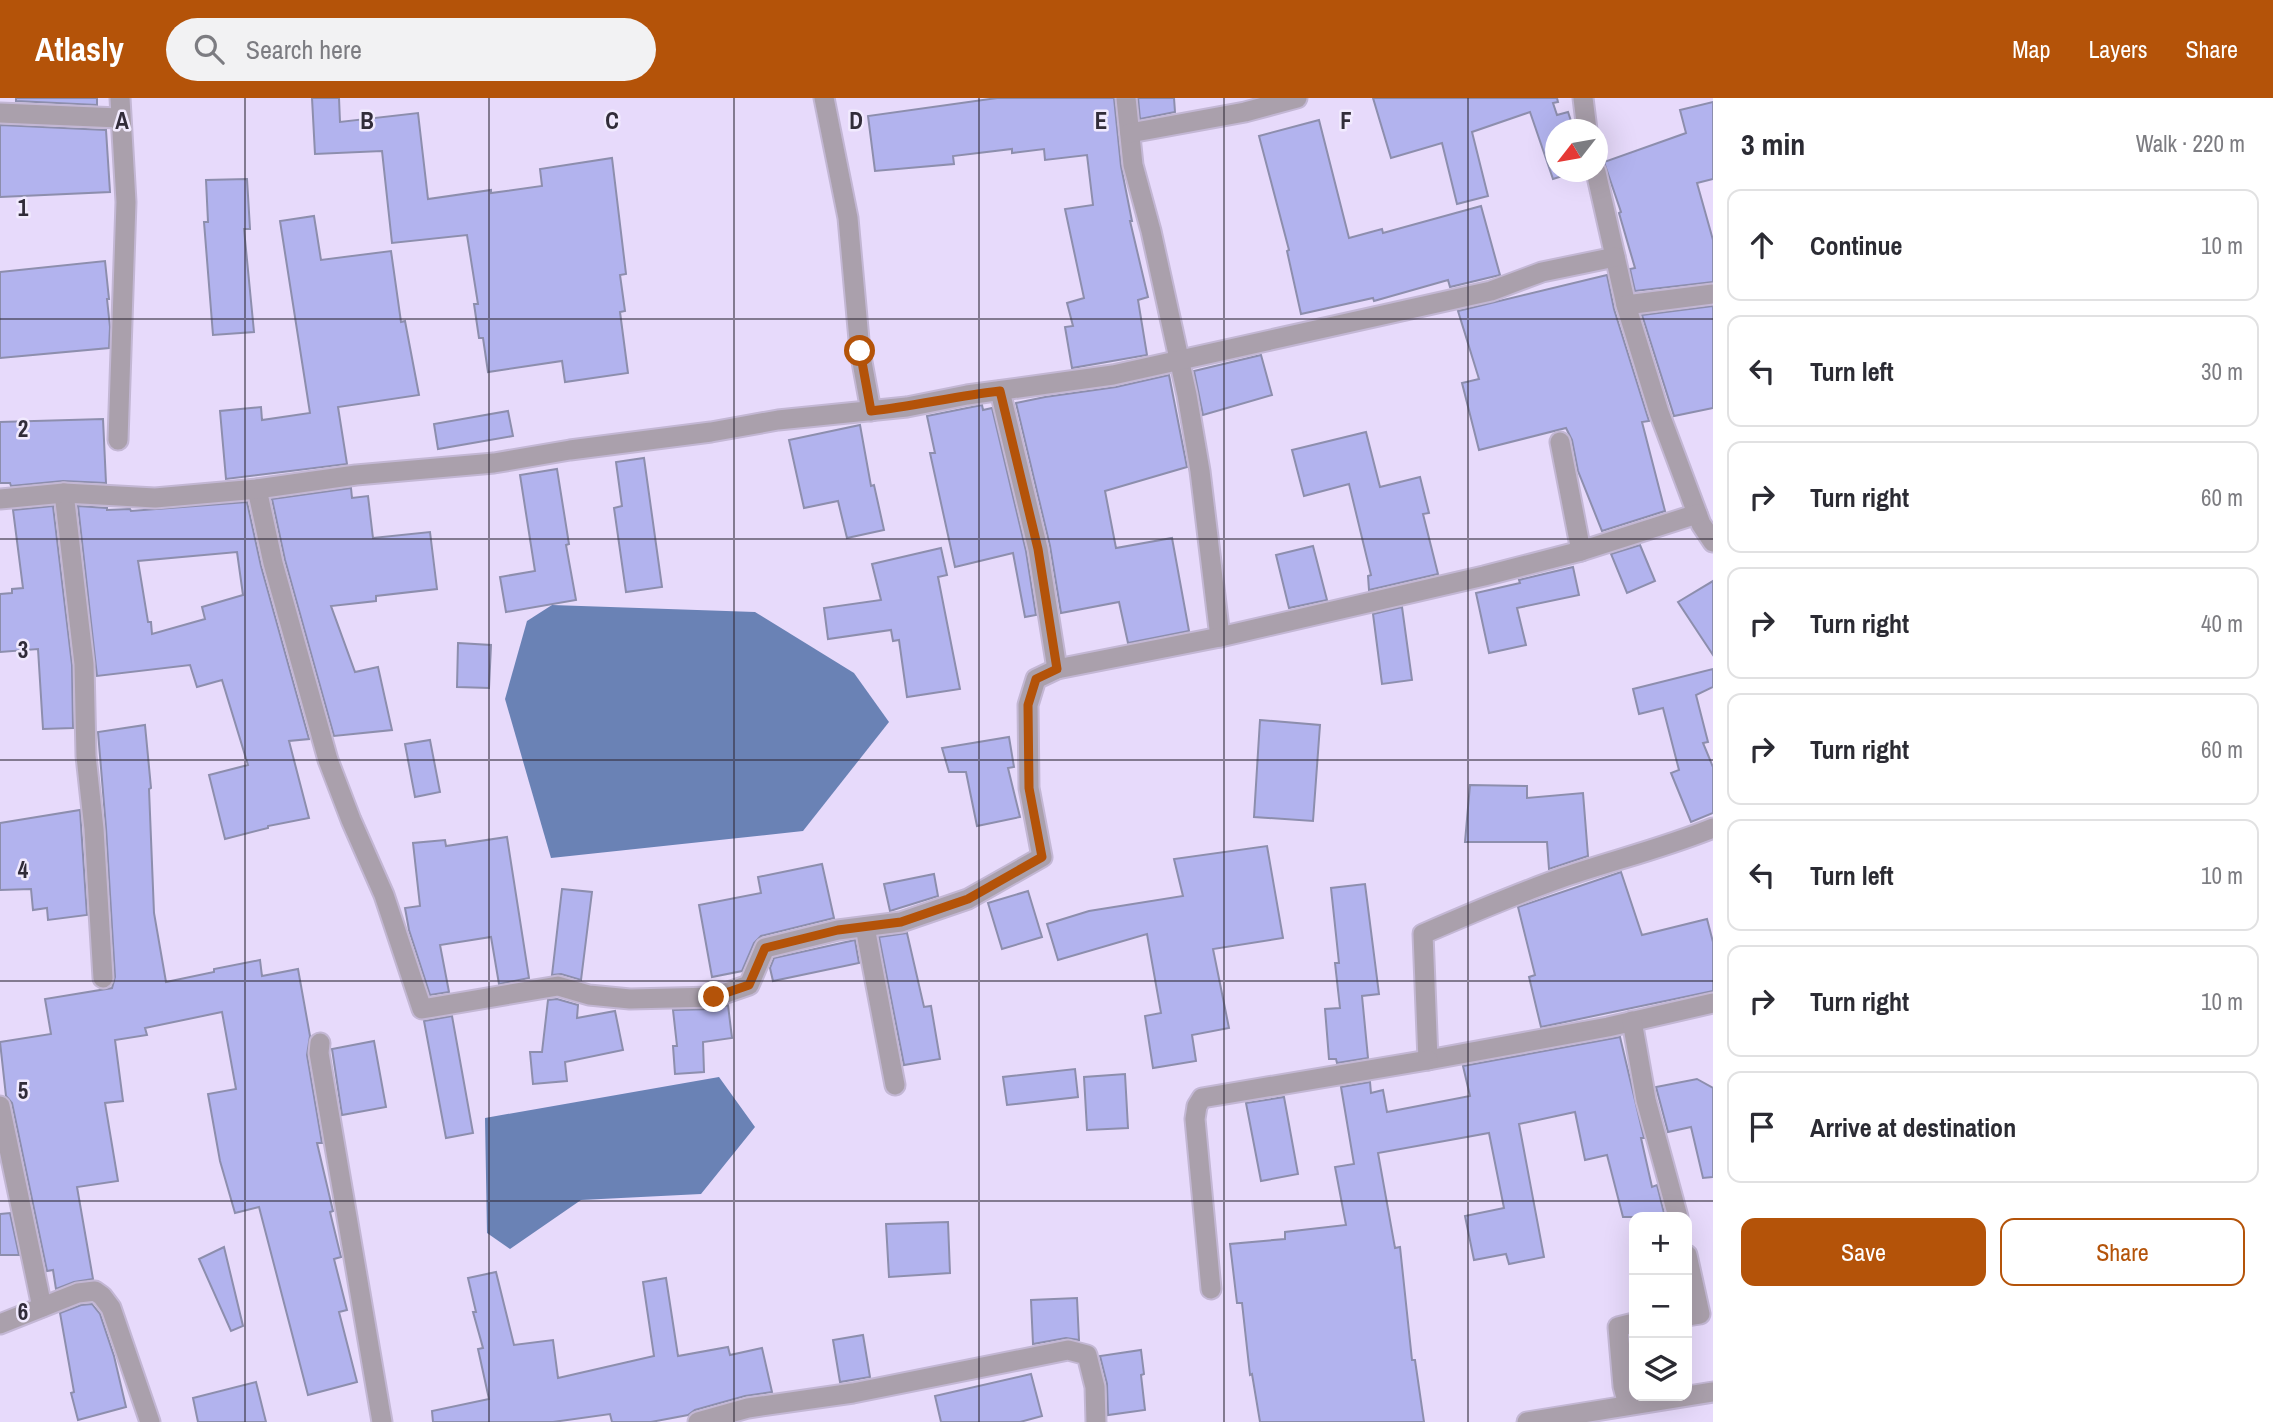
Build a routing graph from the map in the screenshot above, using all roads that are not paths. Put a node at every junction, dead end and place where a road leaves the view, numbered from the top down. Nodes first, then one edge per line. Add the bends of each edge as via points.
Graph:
1 (120, 98) edge
2 (824, 98) edge
3 (1126, 98) edge
4 (1297, 98) edge
5 (1583, 98) edge
6 (0, 113) edge
7 (119, 118) junction
8 (1586, 119) edge
9 (1130, 133) junction
10 (1599, 182) edge
11 (1615, 257) junction
12 (1713, 294) edge
13 (1626, 305) junction
14 (1180, 360) junction
15 (1000, 391) junction
16 (871, 411) junction
17 (118, 440) dead end
18 (1560, 442) dead end
19 (257, 489) junction
20 (64, 493) junction
21 (0, 499) edge
22 (1697, 514) junction
23 (1713, 542) edge
24 (1581, 551) junction
25 (1220, 638) junction
26 (1057, 669) junction
27 (1713, 828) edge
28 (865, 927) junction
29 (103, 978) dead end
30 (1713, 1003) edge
31 (1632, 1021) junction
32 (320, 1043) dead end
33 (1428, 1060) junction
34 (895, 1085) dead end
35 (0, 1107) edge
36 (1677, 1212) edge
37 (1692, 1278) edge
38 (1211, 1289) dead end
39 (42, 1307) junction
40 (1692, 1315) edge
41 (0, 1324) edge
42 (1629, 1324) edge
43 (1713, 1392) edge
44 (1628, 1405) junction
45 (150, 1422) edge
46 (382, 1422) edge
47 (698, 1422) edge
48 (1096, 1422) edge
49 (1527, 1422) edge

1 - 7 street
2 - 16 street via 848,218 860,351
3 - 9 street
4 - 9 street
5 - 8 street
6 - 7 street
7 - 17 street via 126,202
9 - 14 street via 1133,166
10 - 11 street
11 - 13 street
11 - 14 street via 1542,272 1491,291
12 - 13 street
13 - 22 street via 1658,412
14 - 15 street
14 - 25 street via 1200,471
15 - 16 street
15 - 26 street via 1038,549
16 - 19 street via 778,420 494,463
18 - 24 street
19 - 20 street via 155,498
19 - 28 street via 328,760 384,895 422,1009 558,986 630,999 714,997 749,985 765,948
20 - 21 street
20 - 29 street via 83,664
22 - 23 street
22 - 24 street
24 - 25 street
25 - 26 street
26 - 28 street via 1036,679 1028,705 1029,788 1042,857 968,899 901,922
27 - 33 street via 1564,877 1423,934
28 - 34 street
30 - 31 street
31 - 33 street
31 - 36 street
32 - 46 street
33 - 38 street via 1202,1098 1195,1119
35 - 39 street
37 - 40 street via 1700,1314
39 - 41 street
39 - 45 street via 78,1293 96,1291 102,1296 111,1308
42 - 44 street via 1618,1327
43 - 44 street
44 - 49 street
47 - 48 street via 748,1408 853,1393 1068,1350 1087,1355 1096,1387

